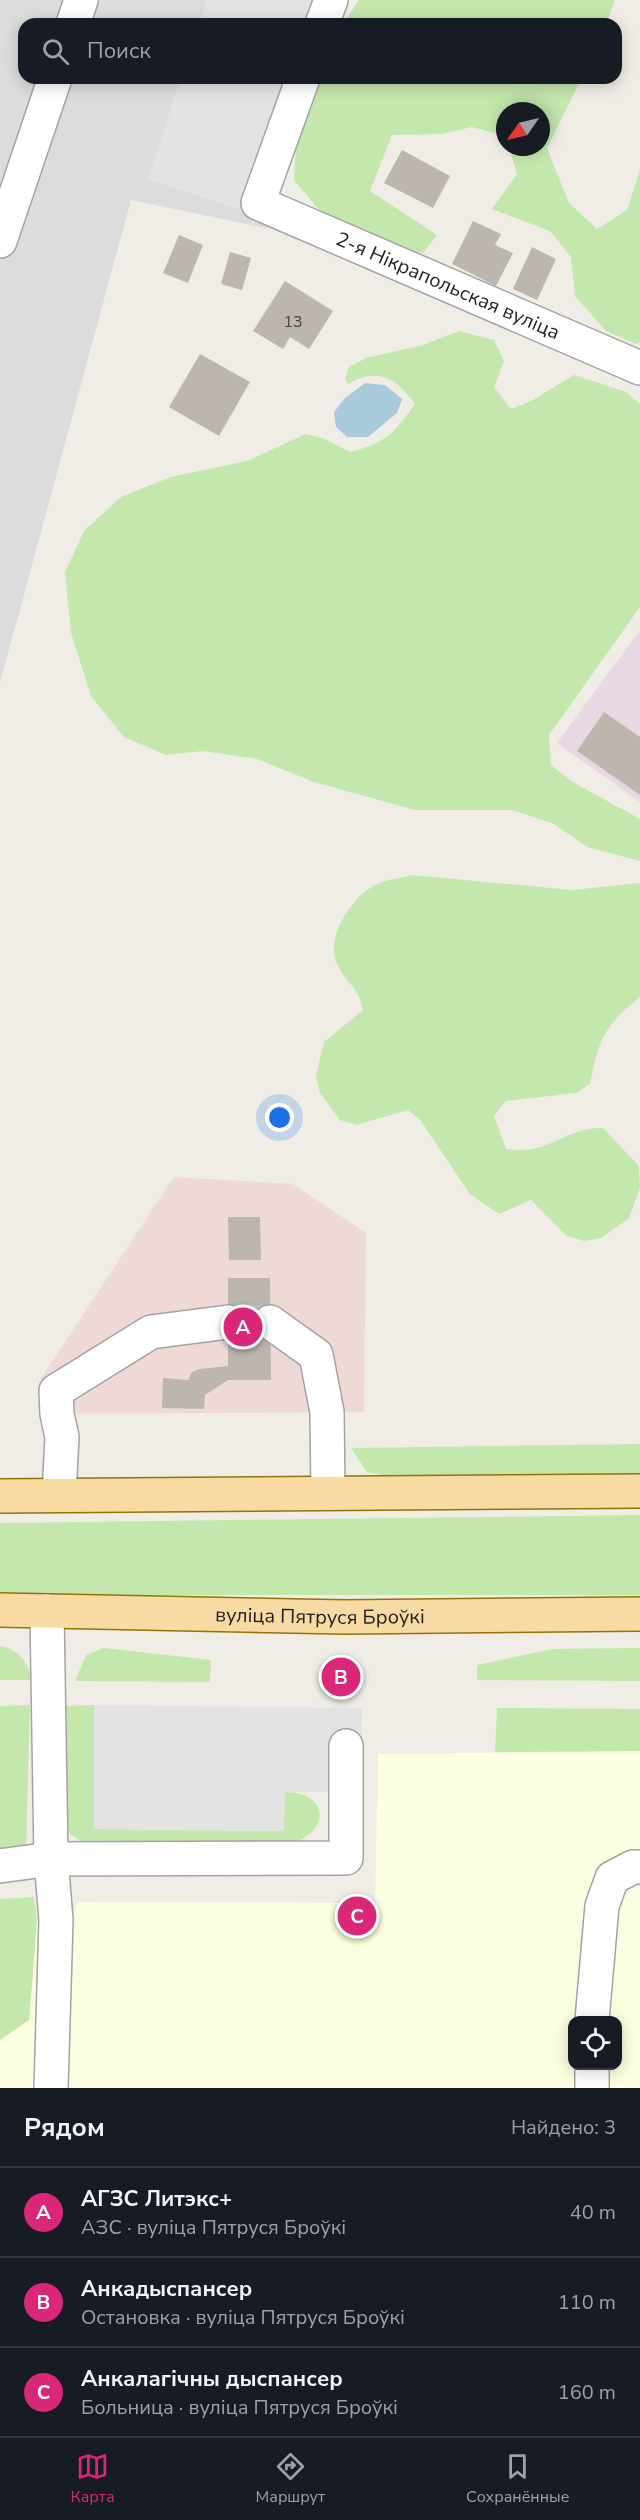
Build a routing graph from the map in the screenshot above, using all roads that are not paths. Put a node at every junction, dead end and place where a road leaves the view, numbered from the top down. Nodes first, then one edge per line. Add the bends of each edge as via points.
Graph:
1 (81, 0) edge
2 (331, 0) edge
3 (75, 18) edge
4 (324, 18) edge
5 (53, 84) edge
6 (301, 84) edge
7 (0, 241) edge
8 (640, 368) edge
9 (228, 1322) tunnel mouth
10 (270, 1322) tunnel mouth
11 (640, 1491) edge
12 (328, 1493) junction
13 (59, 1495) junction
14 (0, 1496) edge
15 (0, 1610) edge
16 (47, 1611) junction
17 (640, 1614) edge
18 (346, 1746) dead end
19 (51, 1859) junction
20 (0, 1866) edge
21 (640, 1867) edge
22 (592, 2016) edge
23 (592, 2070) edge
24 (51, 2088) edge
25 (592, 2088) edge

1 - 3 lane
2 - 4 lane
5 - 7 lane
6 - 8 lane, 2-я Нікрапольская вуліца via 258,203
9 - 13 lane via 151,1332 56,1391 62,1437
10 - 12 lane via 316,1355 327,1412
11 - 12 main road
12 - 13 main road
13 - 14 main road
15 - 16 main road, вуліца Пятруся Броўкі
16 - 17 main road, вуліца Пятруся Броўкі via 345,1617
16 - 19 lane
18 - 19 lane via 346,1857
19 - 20 lane
19 - 24 lane via 56,1920
21 - 22 lane via 612,1878 602,1906
23 - 25 lane

